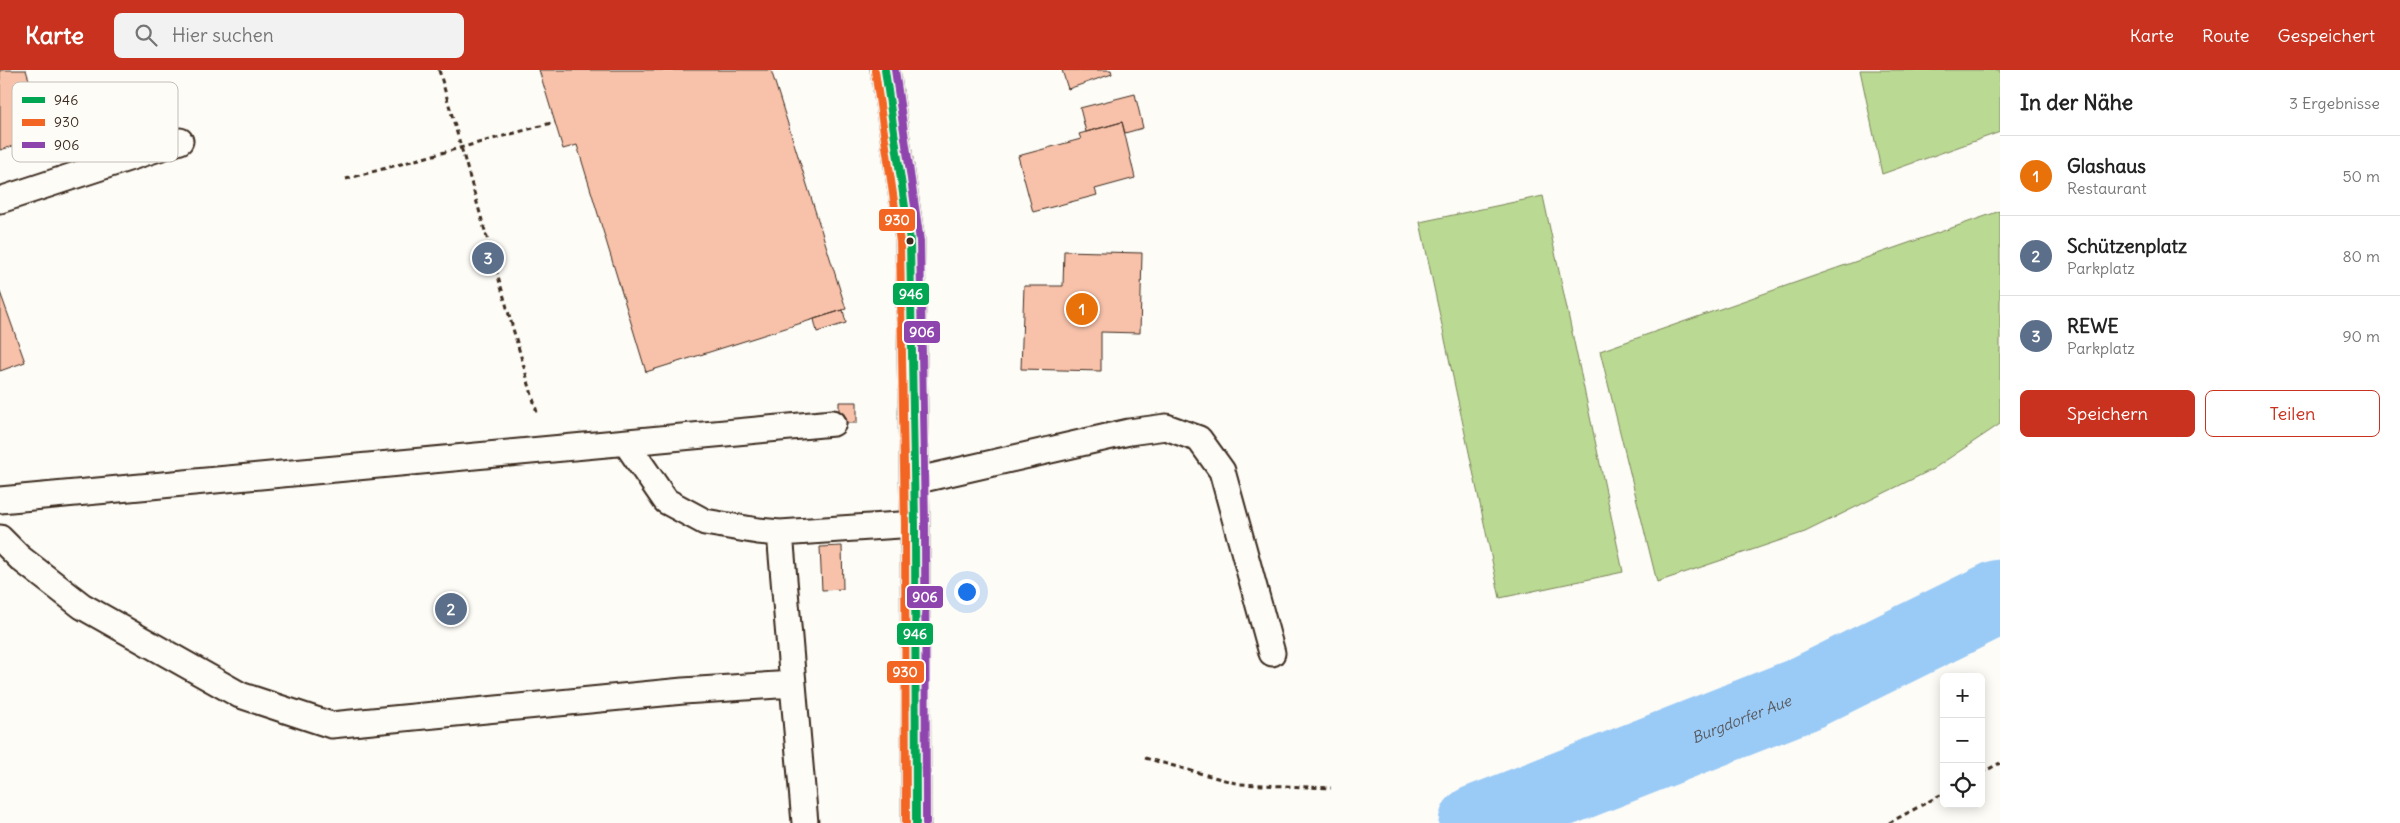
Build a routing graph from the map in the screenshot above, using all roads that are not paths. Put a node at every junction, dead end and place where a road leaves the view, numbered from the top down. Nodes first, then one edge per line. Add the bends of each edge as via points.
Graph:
1 (884, 70) edge
2 (116, 162) edge
3 (0, 200) edge
4 (833, 424) dead end
5 (626, 443) junction
6 (914, 481) junction
7 (0, 500) edge
8 (915, 524) junction
9 (780, 533) junction
10 (0, 538) edge
11 (1272, 653) dead end
12 (793, 684) junction
13 (805, 823) edge
14 (916, 823) edge

1 - 6 main road via 910,240
2 - 3 lane
4 - 5 lane
5 - 7 lane
5 - 9 lane via 666,501 705,522
6 - 8 main road
6 - 11 lane via 1128,432 1166,427 1199,440 1222,471
8 - 9 lane
8 - 14 main road
9 - 12 lane
10 - 12 lane via 82,606 106,620 240,695 331,725 683,691
12 - 13 lane

